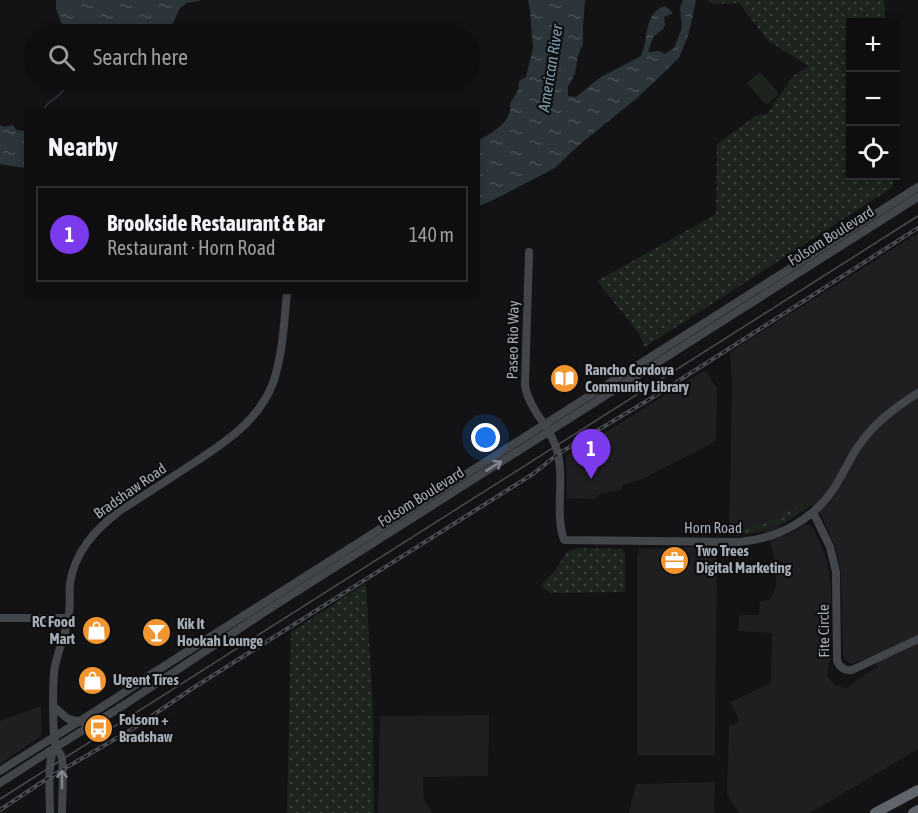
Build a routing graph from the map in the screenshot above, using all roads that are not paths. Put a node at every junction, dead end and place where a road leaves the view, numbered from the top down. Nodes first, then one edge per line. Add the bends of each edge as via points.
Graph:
1 (918, 187) edge
2 (918, 197) edge
3 (529, 252) dead end
4 (287, 294) edge
5 (713, 317) junction
6 (683, 346) junction
7 (637, 365) junction
8 (610, 392) junction
9 (918, 393) edge
10 (546, 428) junction
11 (453, 482) junction
12 (813, 512) junction
13 (420, 513) junction
14 (0, 618) edge
15 (69, 618) junction
16 (918, 639) edge
17 (54, 707) junction
18 (81, 722) junction
19 (54, 736) junction
20 (56, 747) junction
21 (29, 765) junction
22 (0, 771) edge
23 (49, 778) junction
24 (0, 783) edge
25 (918, 790) edge
26 (918, 810) edge
27 (51, 813) edge
28 (62, 813) edge
29 (875, 813) edge
30 (913, 813) edge

1 - 5 main road, Folsom Boulevard
2 - 6 main road, Folsom Boulevard
3 - 10 main road, Paseo Rio Way via 525,385 528,399
4 - 15 main road, Bradshaw Road via 280,359 262,405 228,441 118,512 91,536 73,570
5 - 6 main road via 713,322 689,337
5 - 7 main road, Folsom Boulevard
6 - 8 main road, Folsom Boulevard
7 - 8 main road via 632,375
7 - 10 main road, Folsom Boulevard
8 - 10 main road, Folsom Boulevard
9 - 12 main road, Horn Road via 869,432 830,495
10 - 11 main road, Folsom Boulevard
10 - 12 main road, Horn Road via 560,464 560,530 564,540 746,542 777,534
13 -> 10 main road, Folsom Boulevard
11 - 13 main road via 447,492 421,508
11 - 18 main road, Folsom Boulevard
12 - 16 main road, Fite Circle via 830,547 836,573 839,665 852,670
13 - 20 main road, Folsom Boulevard
14 - 15 main road
15 - 17 main road, Bradshaw Road via 56,661
17 - 18 main road via 68,719
17 - 19 main road, Bradshaw Road
18 - 19 main road, Folsom Boulevard
19 - 20 main road, Bradshaw Road
19 - 22 main road, Folsom Boulevard
20 - 21 main road, Folsom Boulevard
20 - 23 main road, Bradshaw Road via 50,755
28 -> 20 main road, Bradshaw Road via 62,755
21 - 23 main road via 40,765
21 - 24 main road, Folsom Boulevard
23 - 27 main road, Bradshaw Road
25 - 29 highway
26 - 30 highway

